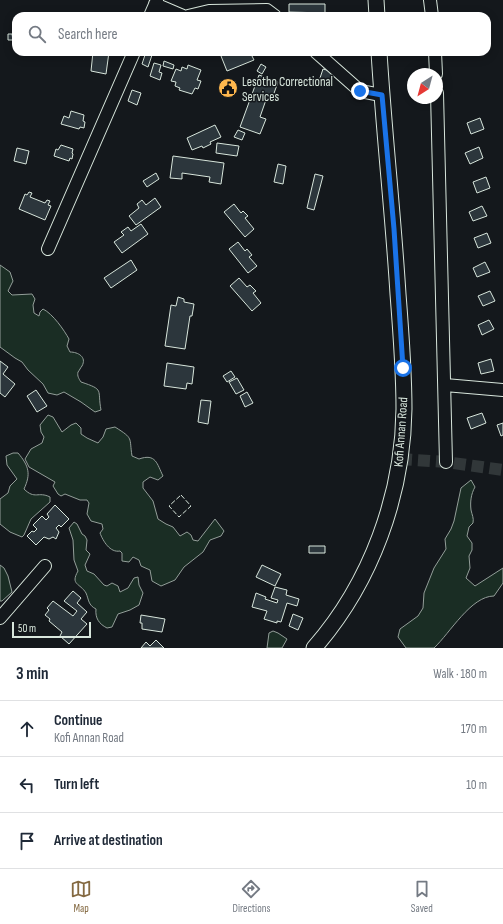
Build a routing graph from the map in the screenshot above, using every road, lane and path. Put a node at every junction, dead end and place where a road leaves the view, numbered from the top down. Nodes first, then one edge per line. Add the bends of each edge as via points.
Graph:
1 (376, 0) edge
2 (430, 0) edge
3 (156, 2) edge
4 (152, 12) edge
5 (175, 12) edge
6 (205, 12) edge
7 (270, 12) edge
8 (377, 12) edge
9 (432, 12) edge
10 (132, 56) edge
11 (321, 56) edge
12 (379, 56) edge
13 (435, 56) edge
14 (436, 68) edge
15 (382, 95) junction
16 (437, 104) edge
17 (48, 248) dead end
18 (445, 385) junction
19 (503, 390) edge
20 (446, 462) dead end
21 (45, 566) dead end
22 (0, 618) edge
23 (314, 648) edge

1 - 8 main road
2 - 9 street
3 - 4 street
3 - 5 street
6 - 7 street
10 - 17 street
11 - 15 street via 360,91
12 - 15 main road, Kofi Annan Road
13 - 14 street
15 - 23 main road, Kofi Annan Road via 403,368 404,410 400,459 387,516 372,555 346,604
16 - 18 street
18 - 19 street
18 - 20 street
21 - 22 street

